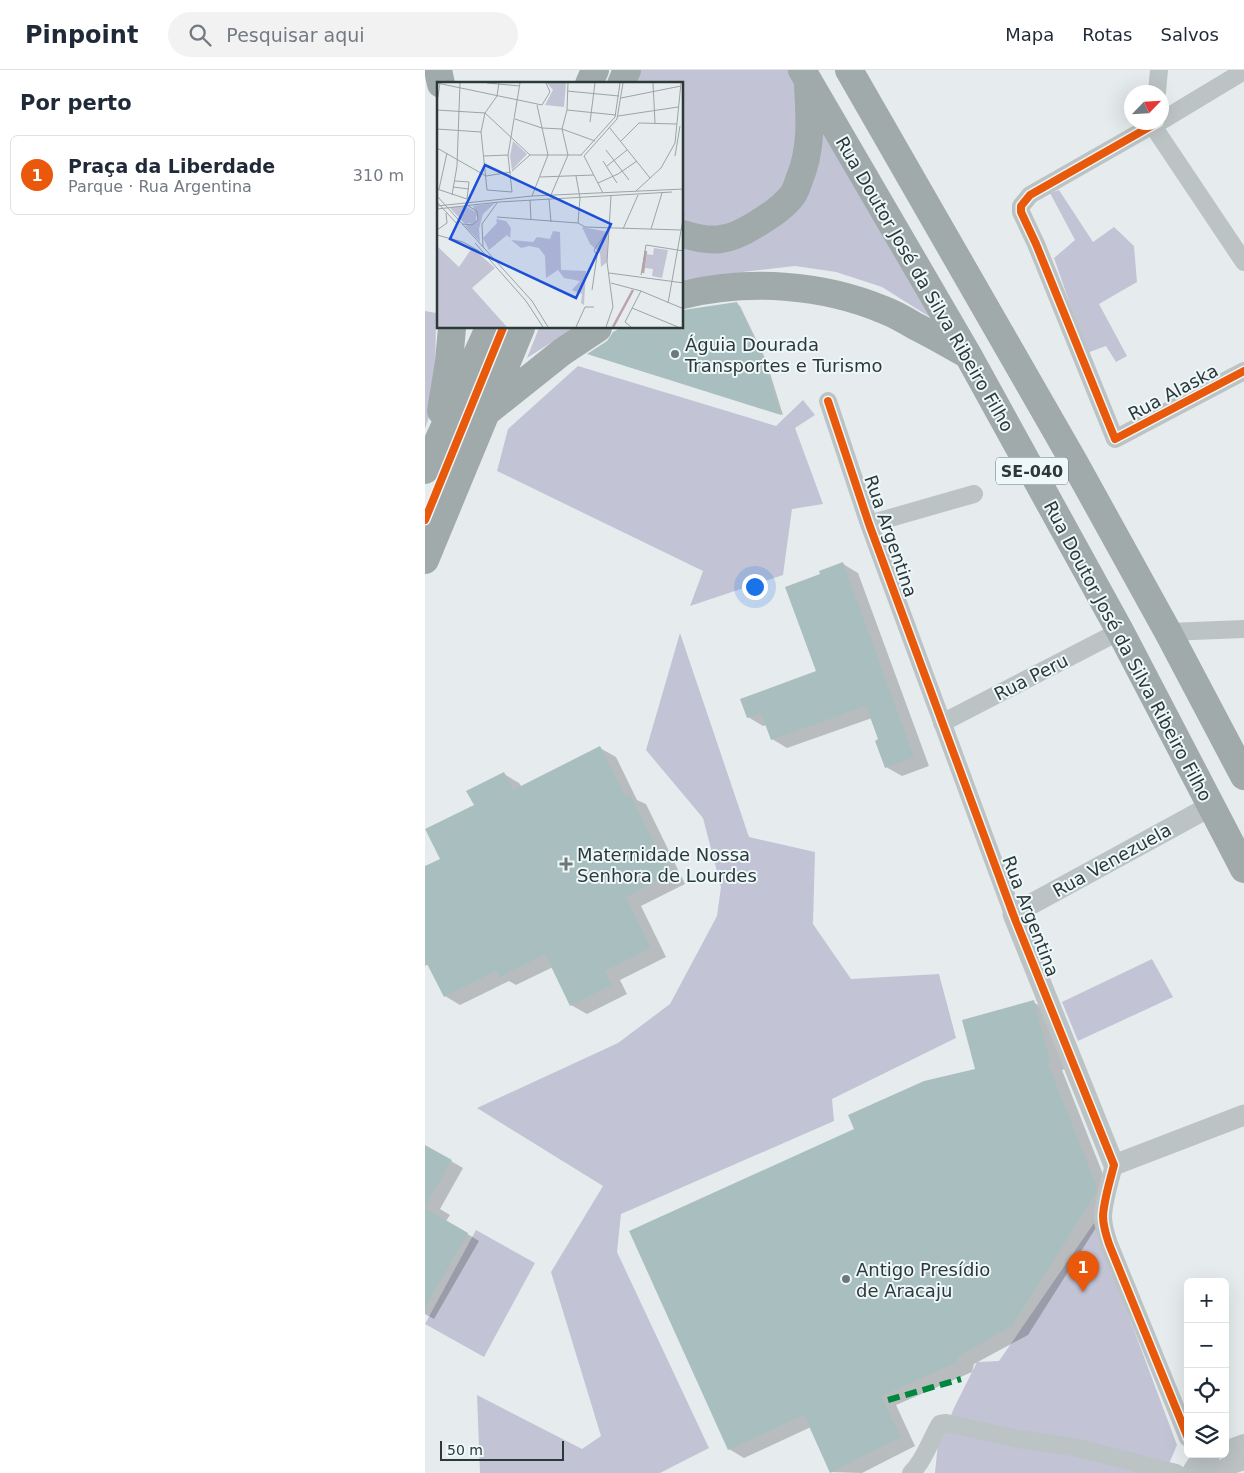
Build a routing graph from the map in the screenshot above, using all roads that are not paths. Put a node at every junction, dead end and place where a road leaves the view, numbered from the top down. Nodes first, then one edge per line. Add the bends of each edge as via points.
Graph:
1 (595, 70) edge
2 (627, 70) edge
3 (849, 70) edge
4 (863, 70) edge
5 (1159, 70) edge
6 (1244, 71) edge
7 (805, 75) edge
8 (590, 82) edge
9 (622, 82) edge
10 (1158, 85) edge
11 (866, 98) junction
12 (1169, 116) edge
13 (1145, 130) edge
14 (1161, 130) edge
15 (684, 234) edge
16 (1244, 262) edge
17 (684, 295) edge
18 (452, 329) edge
19 (489, 329) edge
20 (521, 329) edge
21 (596, 329) edge
22 (968, 355) junction
23 (1244, 371) edge
24 (828, 401) dead end
25 (487, 412) junction
26 (430, 459) edge
27 (974, 494) dead end
28 (869, 524) junction
29 (425, 560) edge
30 (1244, 629) edge
31 (1120, 631) junction
32 (1168, 632) junction
33 (943, 723) junction
34 (1244, 776) edge
35 (1211, 806) junction
36 (1244, 869) edge
37 (1013, 914) junction
38 (1244, 1115) edge
39 (1115, 1165) junction
40 (1184, 1428) edge
41 (1244, 1444) edge
42 (1229, 1449) edge
43 (1244, 1460) edge
44 (1201, 1465) edge
45 (911, 1473) edge
46 (1176, 1473) edge

1 - 8 main road
2 - 9 main road
3 - 11 main road, SE-040
4 - 11 main road
5 - 10 street
6 - 12 street
7 - 15 main road via 811,133 804,168 792,196 774,214 727,238 714,241
7 - 22 main road, Rua Doutor José da Silva Ribeiro Filho / SE-040
11 - 32 main road, SE-040
13 - 23 street, Rua Alaska via 1031,195 1021,206 1115,440
14 - 16 street
17 - 22 main road via 753,285 820,292 886,310
18 - 26 main road via 449,362
19 - 26 main road
20 - 25 main road
21 - 25 main road
22 - 31 main road, Rua Doutor José da Silva Ribeiro Filho / SE-040
24 - 28 street, Rua Argentina
25 - 29 main road
27 - 28 street
28 - 33 street, Rua Argentina
30 - 32 street
31 - 33 street, Rua Peru
31 - 35 main road, Rua Doutor José da Silva Ribeiro Filho / SE-040
32 - 34 main road, SE-040
33 - 37 street, Rua Argentina
35 - 36 main road, Rua Doutor José da Silva Ribeiro Filho / SE-040
35 - 37 street, Rua Venezuela
37 - 39 street, Rua Argentina
38 - 39 street
39 - 40 street via 1105,1201 1104,1229
41 - 42 street
43 - 44 street
45 - 46 street via 922,1460 941,1424 1074,1447

